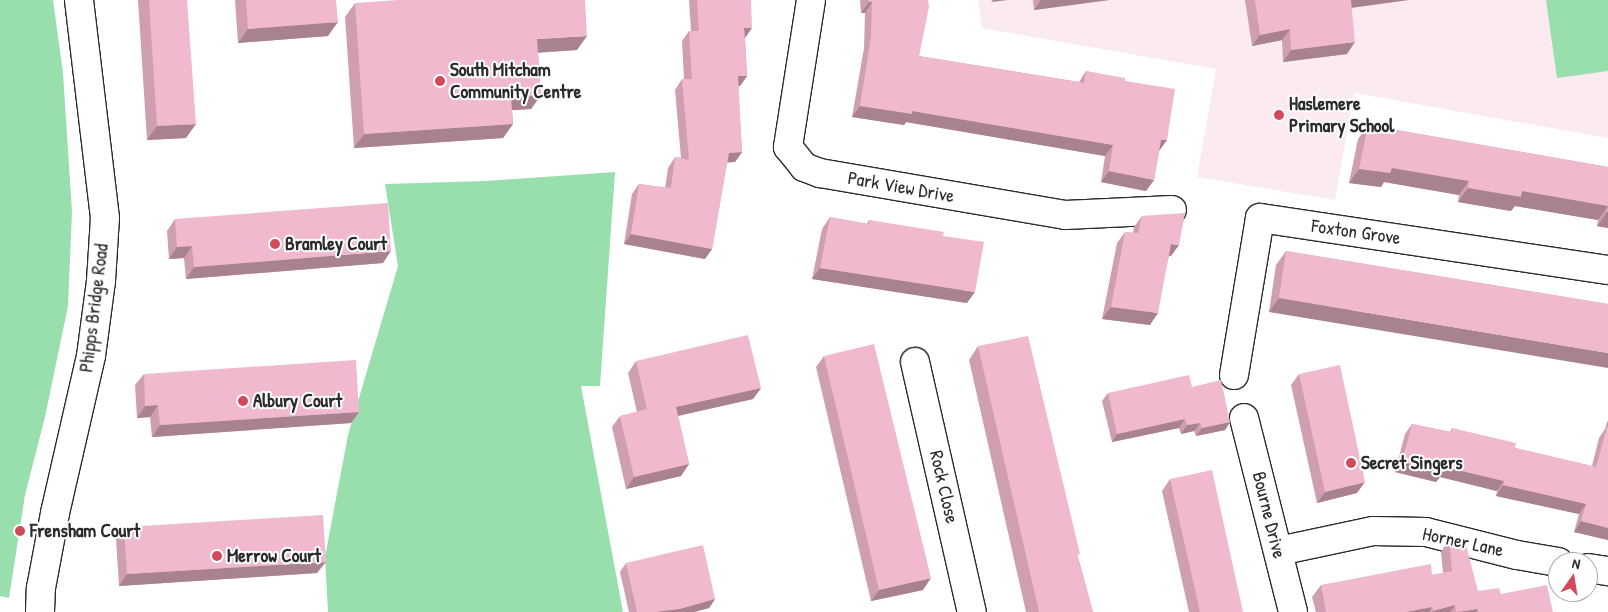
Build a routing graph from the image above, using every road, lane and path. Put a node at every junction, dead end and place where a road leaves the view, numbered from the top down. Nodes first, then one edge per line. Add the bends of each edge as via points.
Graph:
1 (80, 0) edge
2 (811, 0) edge
3 (1172, 210) dead end
4 (1608, 270) edge
5 (915, 362) dead end
6 (1234, 375) dead end
7 (1244, 418) dead end
8 (1279, 550) junction
9 (1548, 560) edge
10 (40, 612) edge
11 (970, 612) edge
12 (1293, 612) edge

1 - 10 street, Phipps Bridge Road via 105,218 91,356 55,513 41,588
2 - 3 street, Park View Drive via 788,147 804,167 820,173 1064,215
4 - 6 street, Foxton Grove via 1260,218
5 - 11 street, Rock Close
7 - 8 street, Bourne Drive
8 - 9 street, Horner Lane via 1373,531 1426,532
8 - 12 street, Bourne Drive

